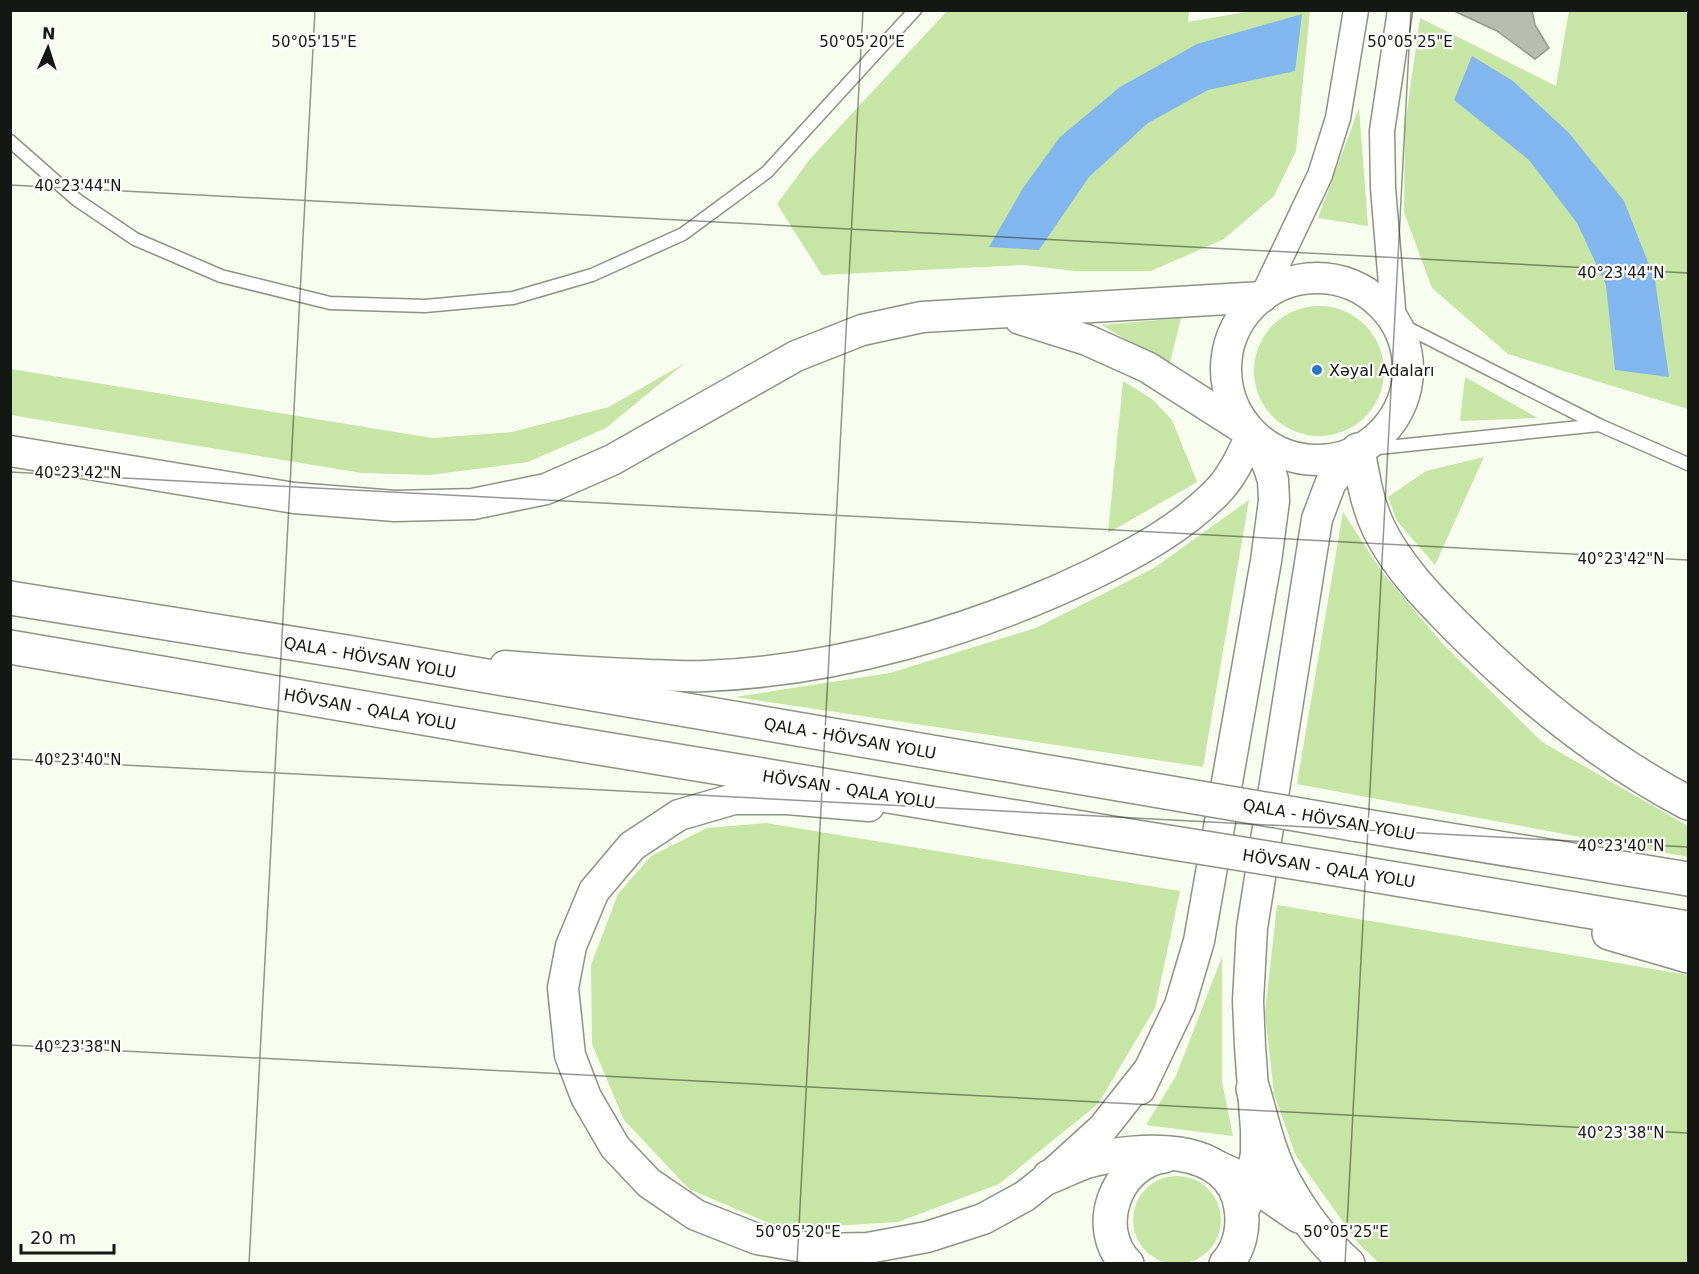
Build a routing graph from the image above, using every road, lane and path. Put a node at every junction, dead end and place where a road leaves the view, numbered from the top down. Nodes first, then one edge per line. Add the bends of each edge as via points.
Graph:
1 (915, 10) edge
2 (1356, 10) edge
3 (1400, 10) edge
4 (10, 141) edge
5 (1262, 297) junction
6 (1003, 314) junction
7 (1395, 321) junction
8 (1599, 425) junction
9 (1252, 434) junction
10 (1358, 450) junction
11 (10, 451) edge
12 (1689, 464) edge
13 (10, 597) edge
14 (10, 647) edge
15 (346, 652) junction
16 (1689, 804) edge
17 (1041, 821) junction
18 (1689, 879) edge
19 (1419, 883) junction
20 (1689, 928) edge
21 (1689, 956) edge
22 (1148, 1071) junction
23 (1253, 1089) junction
24 (1177, 1154) junction
25 (1113, 1156) junction
26 (1216, 1167) junction
27 (1049, 1177) junction
28 (1251, 1183) junction
29 (1110, 1219) junction
30 (1243, 1221) junction
31 (1319, 1233) junction
32 (1127, 1263) edge
33 (1226, 1263) edge
34 (1252, 1263) edge
35 (1348, 1263) edge

1 - 4 lane via 767,172 682,234 592,275 513,298 425,306 330,303 221,276 135,239 77,200
2 - 5 street via 1338,118 1320,175
3 - 7 street via 1382,131
5 - 6 street
5 - 7 street via 1297,280 1332,279 1364,292
5 - 9 street via 1245,312 1234,331 1225,374 1229,396
6 - 9 street via 1087,340 1148,366
6 - 11 street via 922,317 862,330 796,356 612,460 546,489 473,504 395,506 294,498
7 - 8 lane
7 - 10 street via 1408,369 1404,393 1395,417 1379,436
8 - 10 lane
8 - 12 lane
9 - 10 street via 1275,450 1300,459 1330,459
9 - 15 street via 1219,491 1180,525 1124,559 1043,598 960,629 850,657 772,671 703,677 583,672
9 - 22 street via 1273,480 1266,561 1199,940 1180,1005
10 - 16 main road via 1367,501 1380,529 1402,567 1440,610 1498,668 1564,722 1650,783
10 - 23 street via 1331,482 1315,531 1252,928 1248,1001
13 - 15 main road, QALA - HÖVSAN YOLU
14 - 17 main road, HÖVSAN - QALA YOLU
15 - 18 main road, QALA - HÖVSAN YOLU, bridge
17 - 19 main road, HÖVSAN - QALA YOLU, bridge
17 - 27 street via 787,799 734,799 679,815 632,846 594,891 571,946 563,988 570,1055 586,1097 615,1147 649,1183 696,1215 757,1239 815,1249 868,1248 927,1238 983,1219 1025,1196
19 - 20 main road, HÖVSAN - QALA YOLU
19 - 21 main road
22 - 25 street
22 - 27 street via 1103,1128
23 - 28 street via 1256,1154
23 - 31 main road via 1284,1181
24 - 25 main road via 1140,1152
24 - 26 main road via 1198,1157
24 - 29 main road via 1157,1157 1138,1166 1113,1199
25 - 27 main road via 1087,1161
25 - 29 street
26 - 28 main road
26 - 30 main road via 1231,1182 1240,1200
28 - 30 street
28 - 31 main road
29 - 32 main road via 1113,1240
30 - 33 main road via 1239,1241
30 - 34 main road
31 - 35 main road

